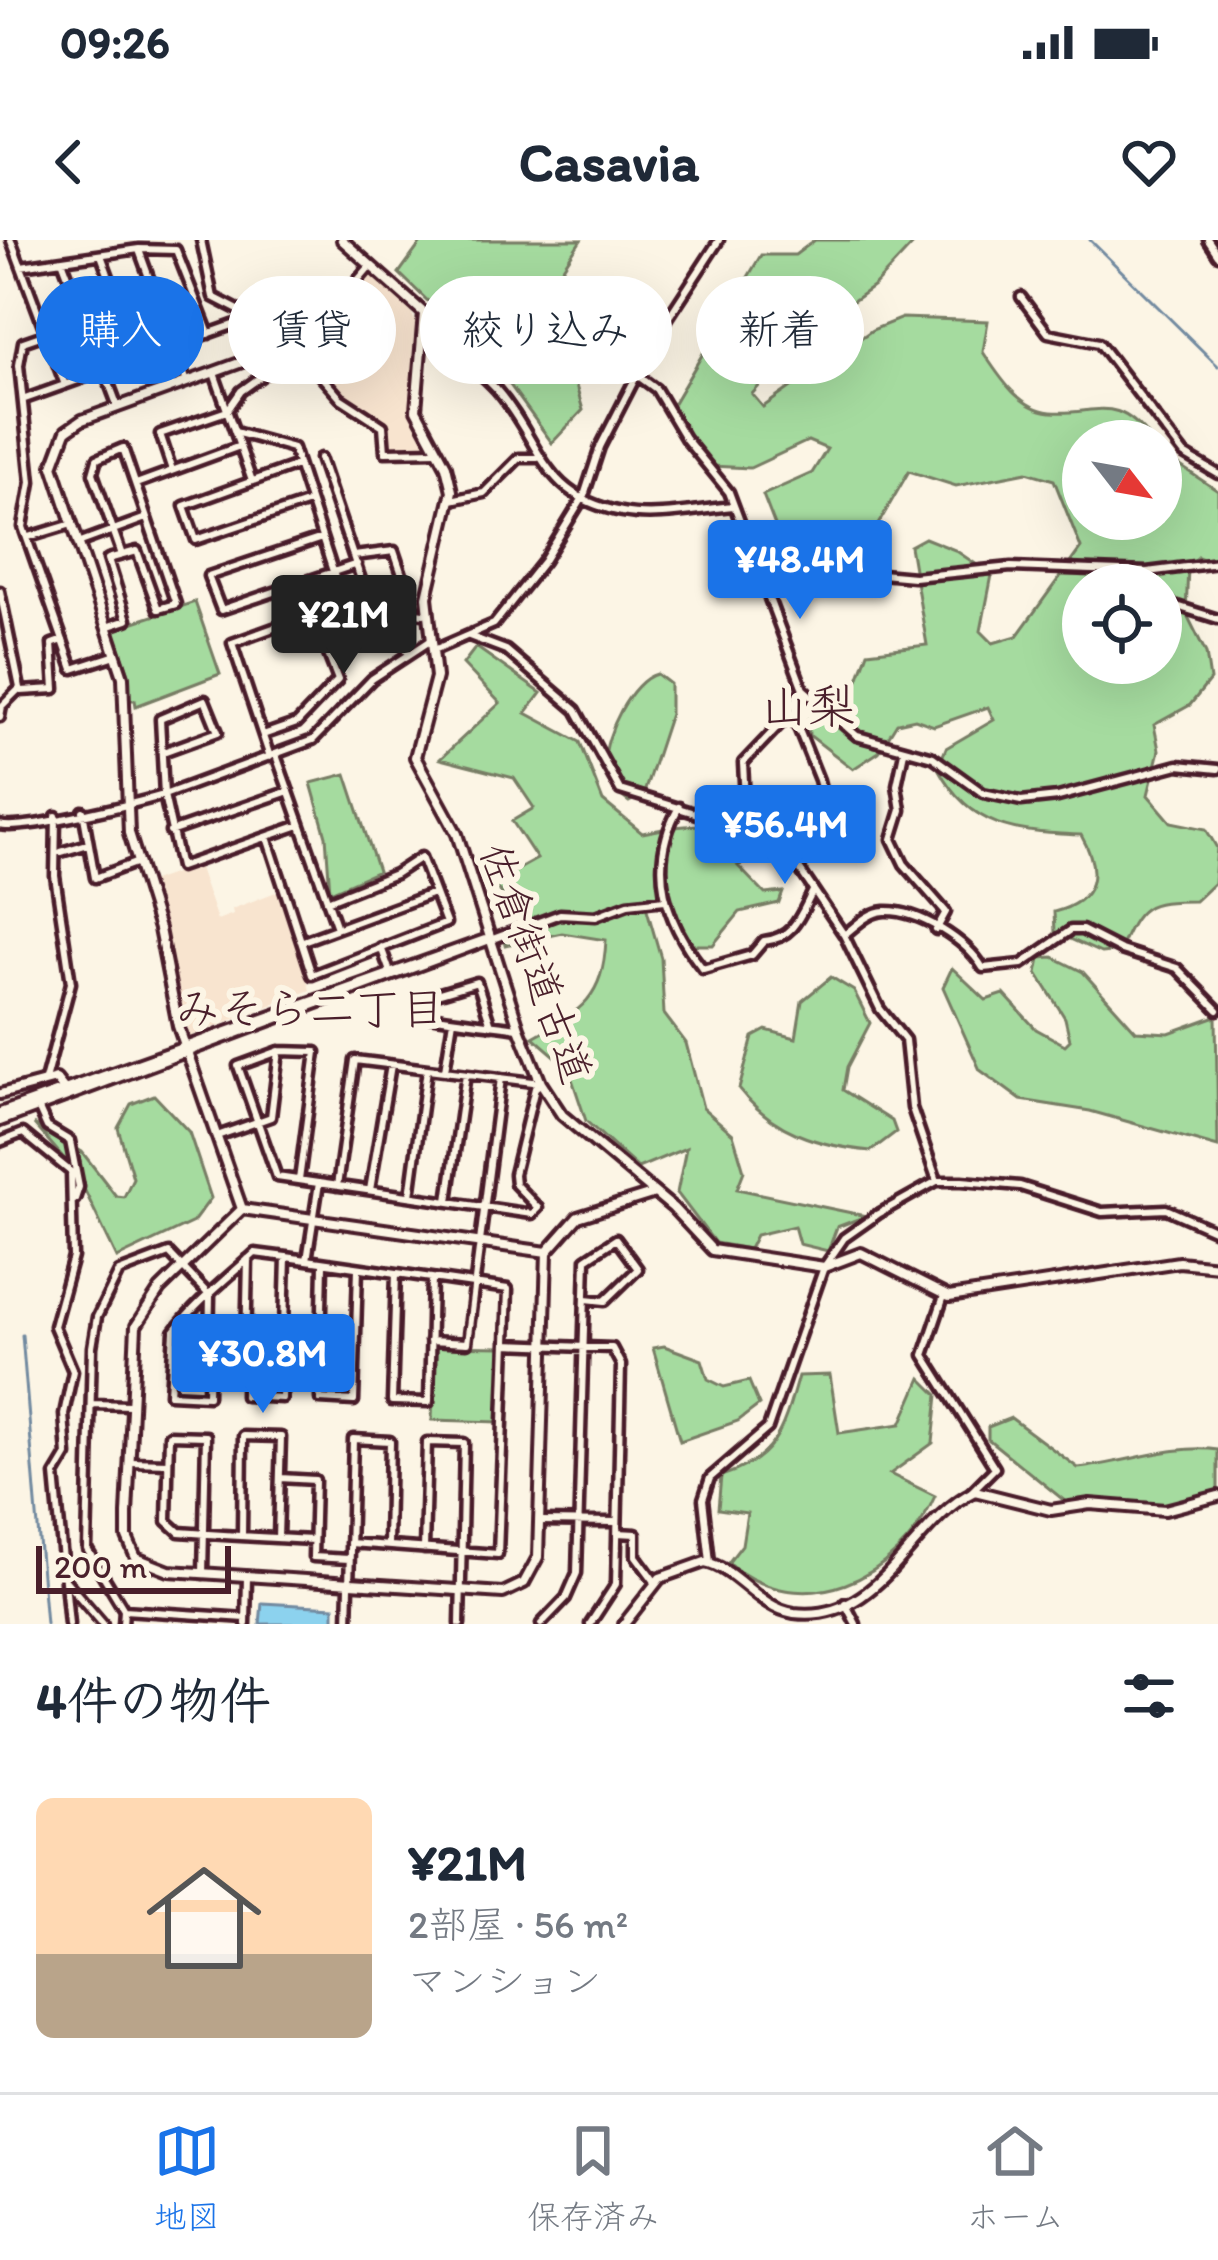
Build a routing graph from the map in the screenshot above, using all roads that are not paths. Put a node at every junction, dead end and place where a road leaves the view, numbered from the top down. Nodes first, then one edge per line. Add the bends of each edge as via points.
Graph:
1 (11, 240) edge
2 (201, 240) edge
3 (342, 240) edge
4 (719, 240) edge
5 (1208, 240) edge
6 (139, 249) junction
7 (100, 254) junction
8 (1218, 255) edge
9 (62, 260) junction
10 (372, 264) junction
11 (21, 266) junction
12 (68, 276) edge
13 (108, 276) edge
14 (149, 276) edge
15 (362, 276) edge
16 (1021, 297) dead end
17 (228, 303) edge
18 (36, 307) edge
19 (420, 307) edge
20 (672, 310) edge
21 (228, 324) edge
22 (208, 334) junction
23 (204, 335) edge
24 (36, 337) edge
25 (228, 368) edge
26 (214, 373) junction
27 (420, 374) edge
28 (204, 376) edge
29 (109, 384) edge
30 (182, 384) edge
31 (251, 384) edge
32 (328, 384) edge
33 (490, 384) edge
34 (633, 384) edge
35 (650, 384) edge
36 (65, 385) edge
37 (25, 399) junction
38 (118, 407) junction
39 (227, 411) junction
40 (235, 432) junction
41 (240, 446) junction
42 (437, 451) junction
43 (320, 458) dead end
44 (537, 458) junction
45 (297, 465) junction
46 (172, 470) junction
47 (1218, 474) edge
48 (252, 481) junction
49 (134, 484) junction
50 (584, 496) junction
51 (451, 500) junction
52 (309, 502) junction
53 (734, 506) junction
54 (146, 518) junction
55 (71, 524) junction
56 (113, 530) junction
57 (28, 538) junction
58 (322, 538) junction
59 (77, 543) junction
60 (122, 555) junction
61 (355, 560) junction
62 (1218, 563) edge
63 (1182, 566) edge
64 (1062, 570) edge
65 (332, 571) junction
66 (761, 572) junction
67 (0, 592) edge
68 (343, 603) junction
69 (1182, 608) edge
70 (424, 614) junction
71 (1218, 619) edge
72 (106, 627) junction
73 (353, 633) junction
74 (469, 635) junction
75 (380, 636) junction
76 (63, 640) junction
77 (432, 645) junction
78 (407, 652) junction
79 (116, 655) junction
80 (803, 688) junction
81 (19, 691) junction
82 (791, 710) junction
83 (0, 717) edge
84 (262, 735) junction
85 (163, 752) junction
86 (904, 752) junction
87 (273, 756) junction
88 (1218, 769) edge
89 (289, 791) junction
90 (164, 795) junction
91 (127, 806) junction
92 (679, 807) junction
93 (83, 812) junction
94 (56, 816) junction
95 (746, 819) junction
96 (0, 824) edge
97 (300, 825) junction
98 (170, 832) junction
99 (267, 837) junction
100 (88, 844) junction
101 (786, 849) junction
102 (61, 852) dead end
103 (139, 862) junction
104 (813, 891) junction
105 (434, 892) junction
106 (665, 900) junction
107 (327, 901) junction
108 (337, 928) junction
109 (936, 930) junction
110 (844, 935) junction
111 (487, 940) junction
112 (302, 941) junction
113 (381, 947) junction
114 (390, 972) junction
115 (1218, 1010) edge
116 (453, 1020) junction
117 (491, 1025) junction
118 (519, 1028) junction
119 (185, 1050) junction
120 (280, 1051) junction
121 (392, 1065) junction
122 (427, 1069) junction
123 (445, 1071) junction
124 (466, 1074) junction
125 (501, 1078) junction
126 (45, 1080) junction
127 (542, 1083) junction
128 (64, 1089) junction
129 (0, 1094) edge
130 (32, 1106) junction
131 (0, 1117) edge
132 (257, 1122) junction
133 (217, 1136) junction
134 (0, 1142) edge
135 (299, 1180) junction
136 (937, 1181) junction
137 (319, 1183) junction
138 (337, 1186) junction
139 (370, 1190) junction
140 (655, 1193) junction
141 (410, 1196) junction
142 (74, 1199) junction
143 (448, 1202) junction
144 (483, 1207) junction
145 (242, 1209) junction
146 (314, 1221) junction
147 (1218, 1232) edge
148 (478, 1245) junction
149 (547, 1252) junction
150 (286, 1258) junction
151 (248, 1259) junction
152 (307, 1260) junction
153 (323, 1263) junction
154 (1218, 1266) edge
155 (182, 1267) junction
156 (824, 1267) junction
157 (358, 1268) junction
158 (396, 1273) junction
159 (432, 1278) junction
160 (471, 1284) junction
161 (210, 1296) junction
162 (944, 1296) junction
163 (586, 1299) junction
164 (430, 1341) junction
165 (506, 1344) junction
166 (584, 1344) junction
167 (547, 1345) junction
168 (91, 1404) junction
169 (130, 1405) junction
170 (128, 1462) junction
171 (168, 1463) junction
172 (280, 1478) junction
173 (971, 1492) junction
174 (1218, 1496) edge
175 (541, 1521) junction
176 (580, 1522) junction
177 (616, 1522) junction
178 (616, 1533) junction
179 (204, 1534) junction
180 (242, 1536) junction
181 (278, 1538) junction
182 (314, 1540) junction
183 (350, 1544) junction
184 (388, 1546) junction
185 (424, 1549) junction
186 (462, 1551) junction
187 (350, 1559) junction
188 (710, 1562) junction
189 (203, 1574) junction
190 (247, 1576) junction
191 (63, 1577) junction
192 (656, 1583) junction
193 (349, 1584) junction
194 (460, 1590) junction
195 (845, 1603) junction
196 (124, 1610) junction
197 (552, 1615) junction
198 (246, 1621) edge
199 (69, 1624) edge
200 (104, 1624) edge
201 (123, 1624) edge
202 (348, 1624) edge
203 (460, 1624) edge
204 (541, 1624) edge
205 (562, 1624) edge
206 (590, 1624) edge
207 (624, 1624) edge
208 (856, 1624) edge

1 - 11 street
2 - 17 street via 213,296
3 - 10 street
4 - 20 street
5 - 8 street
6 - 7 street
6 - 14 street
6 - 22 street via 176,250
7 - 9 street
7 - 13 street
9 - 11 street
9 - 12 street
10 - 15 street
10 - 19 street
11 - 18 street
16 - 47 street via 1048,333 1099,343 1184,454
21 - 22 street
22 - 23 street
24 - 37 street via 23,342
25 - 26 street
26 - 28 street
26 - 39 street
27 - 42 street, 佐倉街道古道 via 416,410
29 - 38 street
30 - 38 street
31 - 39 street
32 - 42 street via 383,425 385,452
33 - 44 street via 530,432
34 - 50 street
35 - 53 street
36 - 37 street
37 - 57 street
38 - 55 street via 82,421 58,445 55,480
39 - 40 street
39 - 46 street via 160,434
40 - 41 street
40 - 45 street via 293,448
41 - 46 street
41 - 48 street
42 - 51 street, 佐倉街道古道
43 - 61 street
44 - 50 street
44 - 51 street via 518,458 484,493
45 - 48 street
45 - 52 street
46 - 49 street
48 - 52 street via 184,506 196,540
49 - 54 street
49 - 56 street via 123,448 97,459 93,473
50 - 53 street via 627,513
50 - 74 street via 514,601 494,624
51 - 70 street, 佐倉街道古道
52 - 58 street
53 - 66 street
54 - 56 street
54 - 60 street via 176,604 158,609 137,551
55 - 57 street
55 - 59 street
56 - 59 street
56 - 60 street
57 - 76 street
58 - 65 street
58 - 65 street via 208,576 221,610
59 - 72 street
60 - 72 street via 108,559 127,620
61 - 65 street
61 - 70 street via 394,551 415,613
61 - 75 street
62 - 63 street
64 - 66 street via 914,577 805,567 800,558
65 - 68 street
66 - 80 street
67 - 81 street
68 - 73 street
68 - 84 street via 232,643
69 - 71 street
70 - 77 street, 佐倉街道古道
72 - 79 street
73 - 75 street
73 - 84 street via 324,644 338,680 297,723
74 - 77 street
74 - 92 street via 506,650 575,710 620,790
75 - 78 street via 406,639
76 - 79 street via 73,669
76 - 81 street via 52,644 55,689
77 - 78 street
77 - 111 street, 佐倉街道古道 via 436,677 416,758 457,834
78 - 87 street via 299,752
79 - 91 street
80 - 82 street
80 - 86 street via 857,736
81 - 83 street
82 - 95 street via 743,764
82 - 101 street via 832,832
84 - 87 street
85 - 85 street via 218,732 208,702 161,717
85 - 90 street
86 - 88 street via 933,757 983,793 1021,801 1178,765
86 - 109 street via 892,839 946,912
87 - 89 street
87 - 90 street
89 - 97 street
89 - 98 street
90 - 91 street
90 - 98 street
91 - 93 street
91 - 103 street
92 - 95 street via 717,820
92 - 106 street via 663,836
93 - 94 street
93 - 100 street
94 - 96 street via 16,830
94 - 126 street via 55,876 71,983
95 - 101 street
97 - 99 street
97 - 107 street
98 - 99 street via 180,867
99 - 112 street
100 - 102 street
100 - 103 street via 95,878
101 - 104 street
103 - 119 street
104 - 106 street via 780,940 703,969 668,918
104 - 110 street
105 - 107 street via 421,857
105 - 108 street
105 - 113 street via 446,923
106 - 111 street via 596,916 560,914
107 - 108 street
108 - 112 street
109 - 110 street via 883,911
109 - 115 street via 965,942 992,970 1022,964 1071,930 1092,933 1178,968
110 - 136 street via 880,1009 905,1040 912,1108
111 - 114 street
111 - 118 street, 佐倉街道古道
111 - 119 street
112 - 113 street via 312,975
113 - 114 street
114 - 119 street
116 - 117 street
116 - 117 street via 430,1016 423,998 471,980
116 - 123 street
117 - 118 street
118 - 127 street, 佐倉街道古道
119 - 128 street
119 - 130 street
119 - 133 street
120 - 132 street via 271,1117
120 - 132 street via 238,1066
120 - 135 street via 316,1052
121 - 122 street
121 - 138 street via 355,1060
121 - 139 street
122 - 123 street
122 - 141 street
123 - 124 street
124 - 125 street
124 - 143 street
125 - 127 street
125 - 144 street
126 - 128 street
126 - 129 street
127 - 140 street, 佐倉街道古道 via 572,1125
127 - 144 street via 514,1174 538,1208 532,1214
128 - 130 street
130 - 131 street
130 - 142 street via 70,1141
132 - 133 street
132 - 135 street via 277,1177
133 - 145 street
134 - 142 street via 23,1133 71,1172
135 - 137 street
136 - 147 street via 1020,1186 1102,1212 1166,1209
136 - 156 street via 844,1238
137 - 138 street
137 - 146 street
138 - 139 street
139 - 141 street
140 - 149 street via 578,1216
140 - 156 street, 佐倉街道古道 via 712,1250
141 - 143 street
142 - 191 street via 73,1257 54,1326 73,1371 67,1455 55,1475
143 - 144 street
144 - 148 street
145 - 146 street
145 - 155 street
146 - 148 street
146 - 152 street
148 - 149 street
148 - 160 street
149 - 167 street
150 - 151 street via 255,1252
150 - 151 street via 282,1398 245,1396
150 - 152 street
151 - 161 street
152 - 153 street
153 - 157 street
153 - 157 street via 320,1399 354,1401
154 - 162 street via 1180,1262
155 - 161 street
155 - 168 street via 169,1253 119,1272 97,1317
155 - 169 street via 136,1325
156 - 162 street, 佐倉街道古道 via 870,1255
156 - 188 street via 768,1428 707,1485
157 - 158 street
158 - 159 street
158 - 164 street via 392,1401 429,1402
159 - 160 street
159 - 164 street
160 - 164 street via 467,1343
160 - 165 street via 508,1289
161 - 161 street via 174,1332 170,1394 208,1396
162 - 173 street via 924,1355 995,1468
163 - 163 street via 586,1259 616,1239 638,1269 605,1300
163 - 166 street
165 - 167 street
165 - 186 street via 498,1554
166 - 167 street
166 - 176 street
166 - 177 street via 612,1348 621,1365
167 - 175 street
168 - 169 street
168 - 196 street via 87,1550
169 - 170 street
170 - 171 street
170 - 189 street via 130,1547 156,1570
171 - 179 street via 167,1521 178,1532
171 - 179 street via 169,1435 206,1436
172 - 180 street via 281,1437 243,1436
172 - 181 street
172 - 182 street via 315,1480
173 - 174 street via 1051,1510 1165,1510
173 - 195 street via 899,1567
175 - 176 street
175 - 194 street via 536,1566 524,1583 503,1592
176 - 177 street
176 - 197 street via 575,1583
177 - 178 street
178 - 192 street via 636,1534 636,1556
178 - 206 street via 616,1583
179 - 180 street
179 - 189 street
180 - 181 street
181 - 182 street
182 - 187 street via 313,1557
183 - 184 street
183 - 184 street via 353,1439 390,1441
183 - 187 street
184 - 185 street
185 - 186 street
185 - 186 street via 428,1442 464,1443
186 - 194 street
187 - 193 street
188 - 192 street
188 - 195 street via 787,1611
189 - 190 street
190 - 193 street
190 - 198 street
191 - 199 street
191 - 200 street
192 - 207 street
193 - 194 street
193 - 202 street
194 - 203 street
195 - 208 street
196 - 198 street
196 - 201 street
197 - 204 street
197 - 205 street

